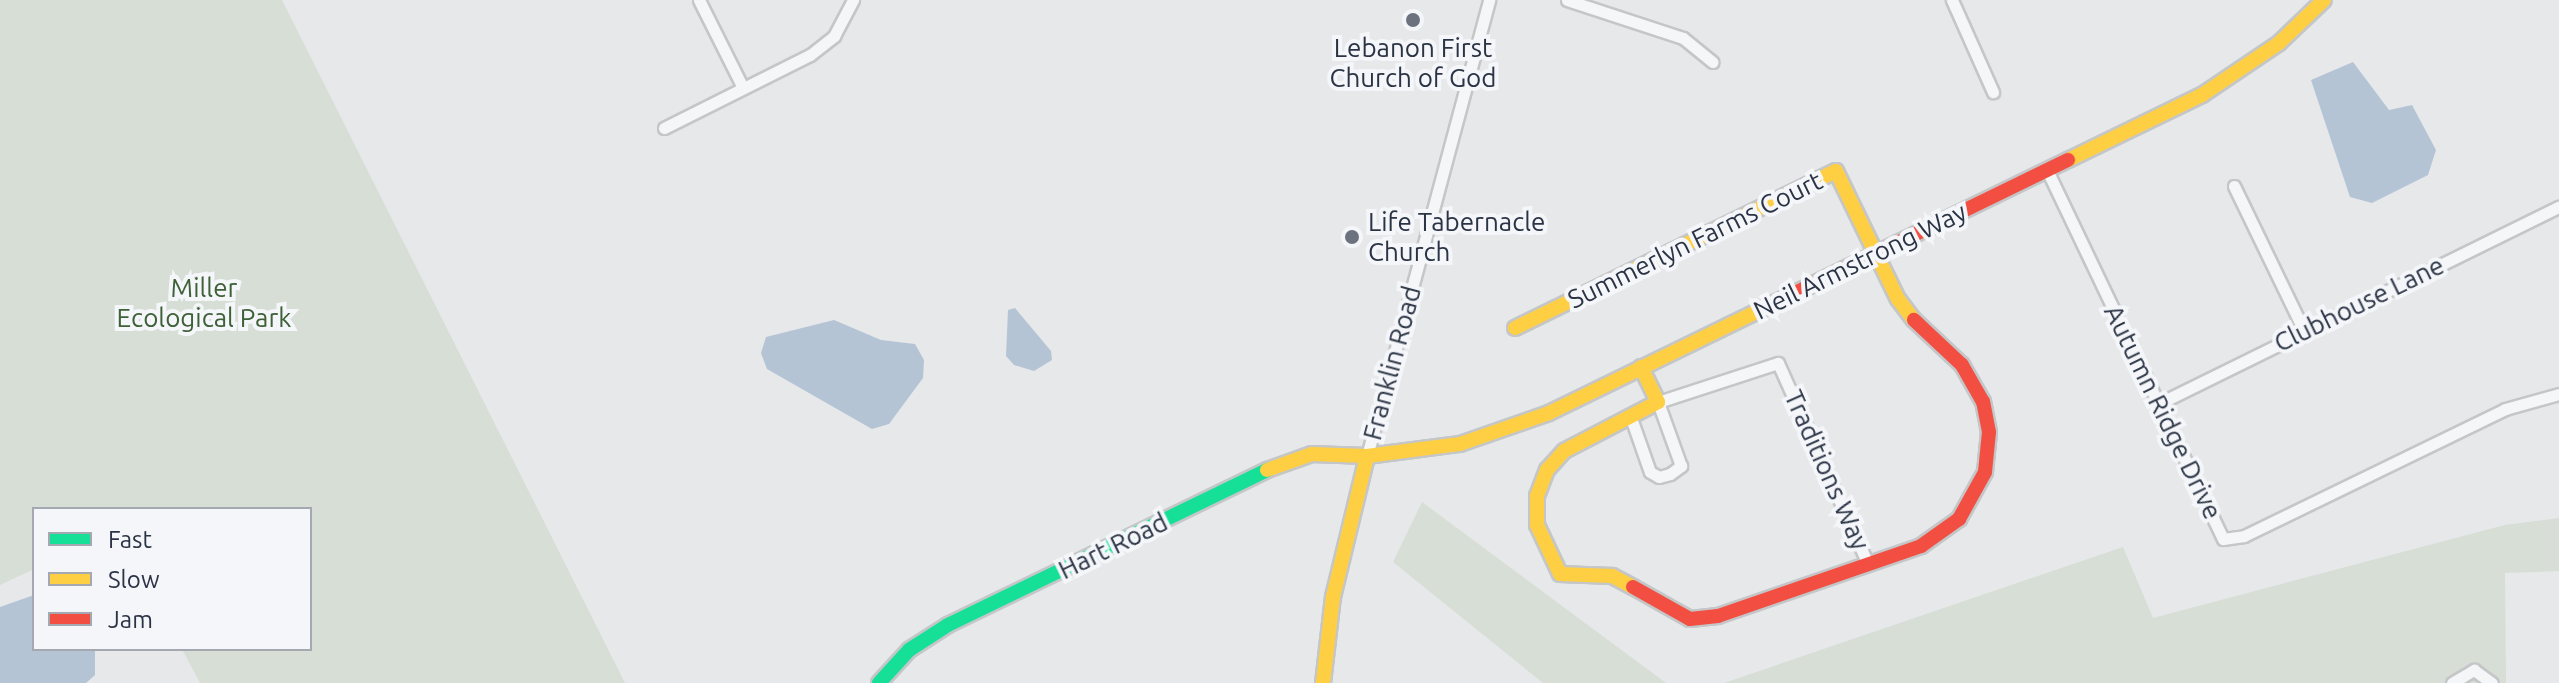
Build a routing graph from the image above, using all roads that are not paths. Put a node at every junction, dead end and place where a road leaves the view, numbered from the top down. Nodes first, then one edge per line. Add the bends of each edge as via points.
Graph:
1 (699, 0) edge
2 (853, 0) edge
3 (1489, 0) edge
4 (1567, 0) edge
5 (1952, 0) edge
6 (2324, 0) edge
7 (1713, 62) dead end
8 (743, 88) junction
9 (1993, 92) dead end
10 (664, 128) dead end
11 (2047, 170) junction
12 (2234, 186) dead end
13 (2559, 207) edge
14 (1875, 253) junction
15 (1515, 328) dead end
16 (2304, 331) junction
17 (1641, 367) junction
18 (2559, 394) edge
19 (1658, 402) junction
20 (2160, 403) junction
21 (1630, 415) junction
22 (1367, 456) junction
23 (1868, 564) junction
24 (879, 683) edge
25 (1323, 683) edge
26 (2452, 683) edge
27 (2492, 683) edge

1 - 8 street
2 - 8 street via 843,23 823,46
3 - 22 street, Franklin Road
4 - 7 street via 1683,38
5 - 9 street
6 - 11 street, Neil Armstrong Way via 2247,67
8 - 10 street
11 - 14 street, Neil Armstrong Way
11 - 20 street, Autumn Ridge Drive
12 - 16 street
13 - 16 street, Clubhouse Lane
14 - 15 street, Summerlyn Farms Court via 1836,171
14 - 17 street, Neil Armstrong Way
14 - 23 street, Traditions Way via 1909,314 1968,374 1983,402 1989,432 1982,480 1959,519 1921,546
16 - 20 street, Clubhouse Lane
17 - 19 street
17 - 22 street, Neil Armstrong Way via 1496,434
18 - 20 street, Autumn Ridge Drive via 2505,409 2244,536 2223,539
19 - 21 street, Traditions Way
19 - 21 street via 1681,466 1670,474 1659,477 1650,472
19 - 23 street, Traditions Way via 1771,361 1784,367
21 - 23 street, Traditions Way via 1564,451 1547,470 1537,496 1537,525 1560,574 1612,576 1690,619 1718,616
22 - 24 street, Hart Road via 1312,454 1268,469 948,625 909,650
22 - 25 street, Franklin Road via 1333,597
26 - 27 street via 2474,670

